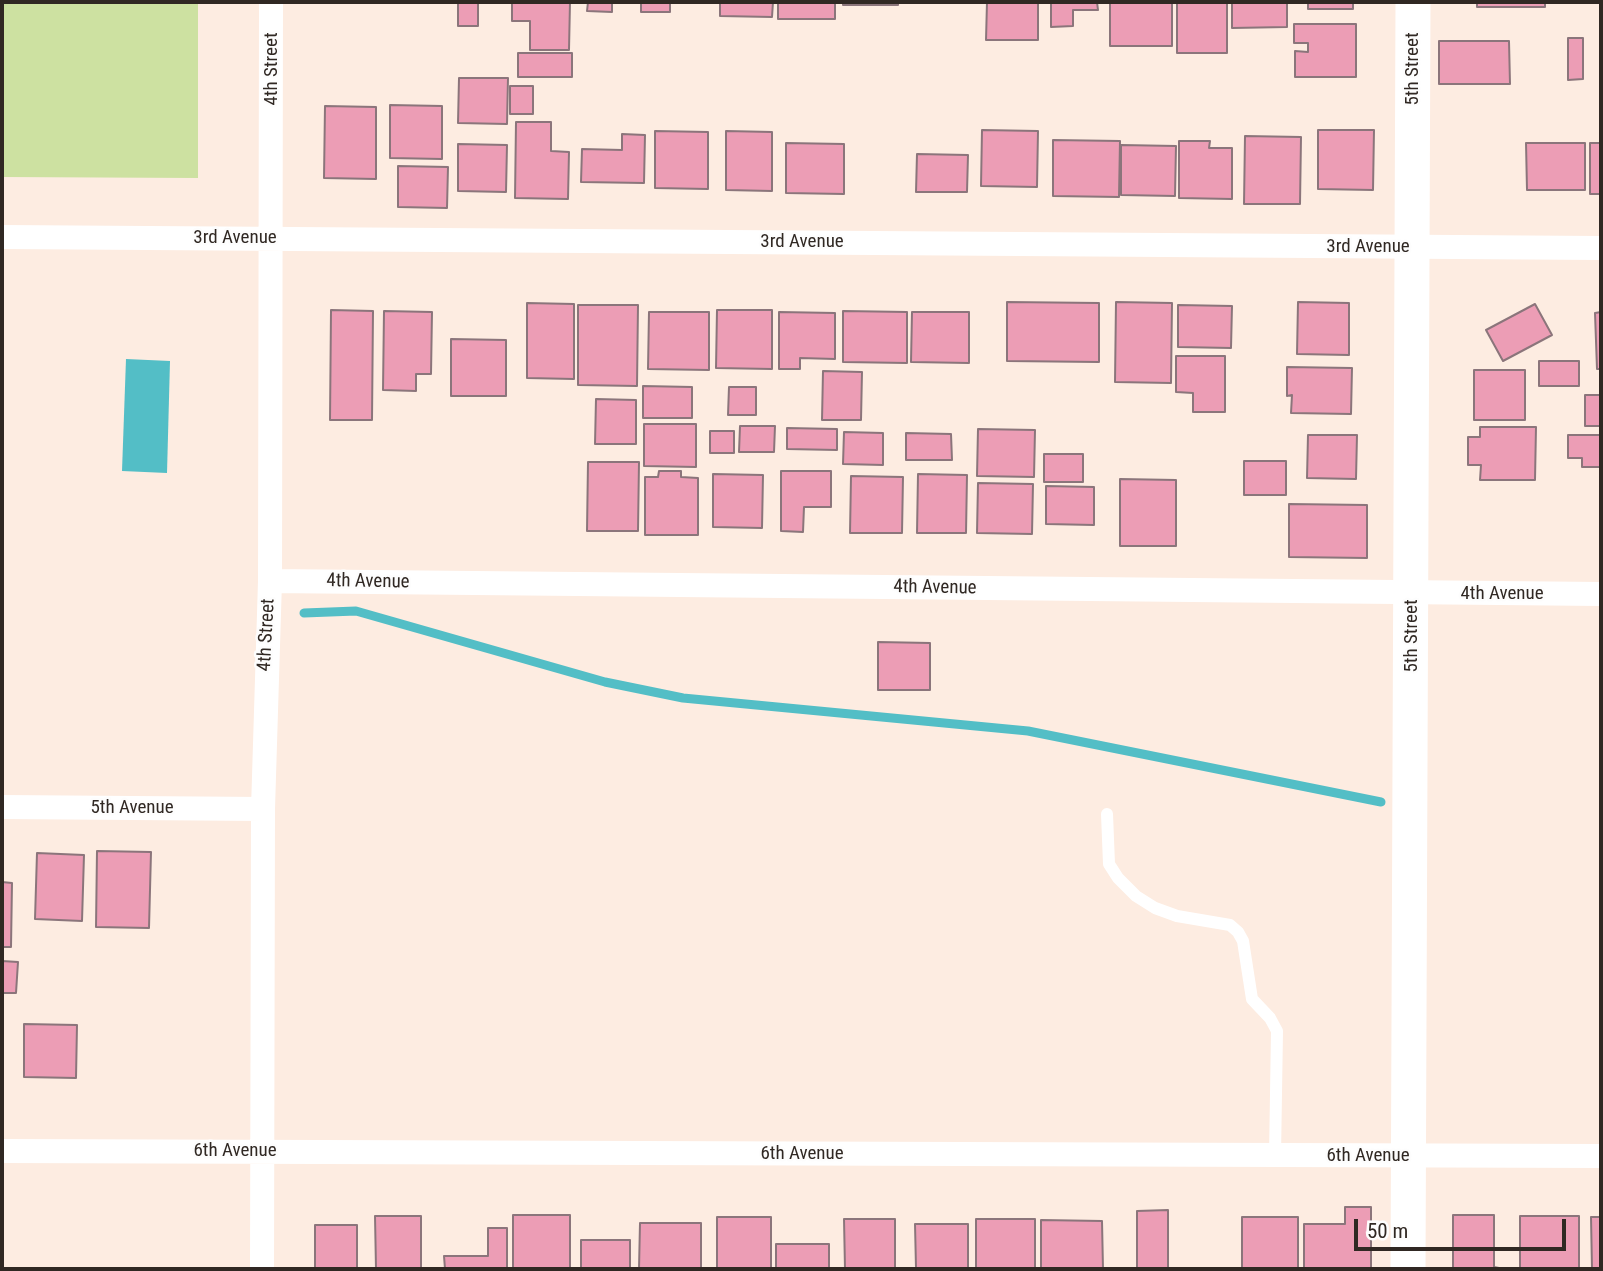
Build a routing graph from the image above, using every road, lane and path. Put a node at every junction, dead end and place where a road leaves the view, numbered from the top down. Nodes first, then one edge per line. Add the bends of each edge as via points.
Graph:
1 (271, 2) edge
2 (1413, 2) edge
3 (2, 237) edge
4 (272, 238) junction
5 (1411, 247) junction
6 (1601, 248) edge
7 (270, 580) junction
8 (1412, 594) junction
9 (1601, 594) edge
10 (2, 807) edge
11 (263, 809) junction
12 (1107, 814) dead end
13 (2, 1150) edge
14 (263, 1151) junction
15 (1275, 1156) junction
16 (1601, 1156) edge
17 (1408, 1157) junction
18 (262, 1269) edge
19 (1408, 1269) edge

1 - 4 street, 4th Street
2 - 5 street, 5th Street
3 - 4 street, 3rd Avenue
4 - 5 street, 3rd Avenue
4 - 7 street, 4th Street
5 - 6 street, 3rd Avenue
5 - 8 street, 5th Street
7 - 8 street, 4th Avenue
7 - 11 street, 4th Street
8 - 9 street, 4th Avenue
8 - 17 street, 5th Street
10 - 11 street, 5th Avenue
11 - 14 street, 4th Street
12 - 15 lane via 1109,864 1136,896 1177,916 1230,925 1243,942 1252,999 1277,1031
13 - 14 street, 6th Avenue
14 - 15 street, 6th Avenue
14 - 18 street, 4th Street
15 - 17 street, 6th Avenue
16 - 17 street, 6th Avenue
17 - 19 street, 5th Street

